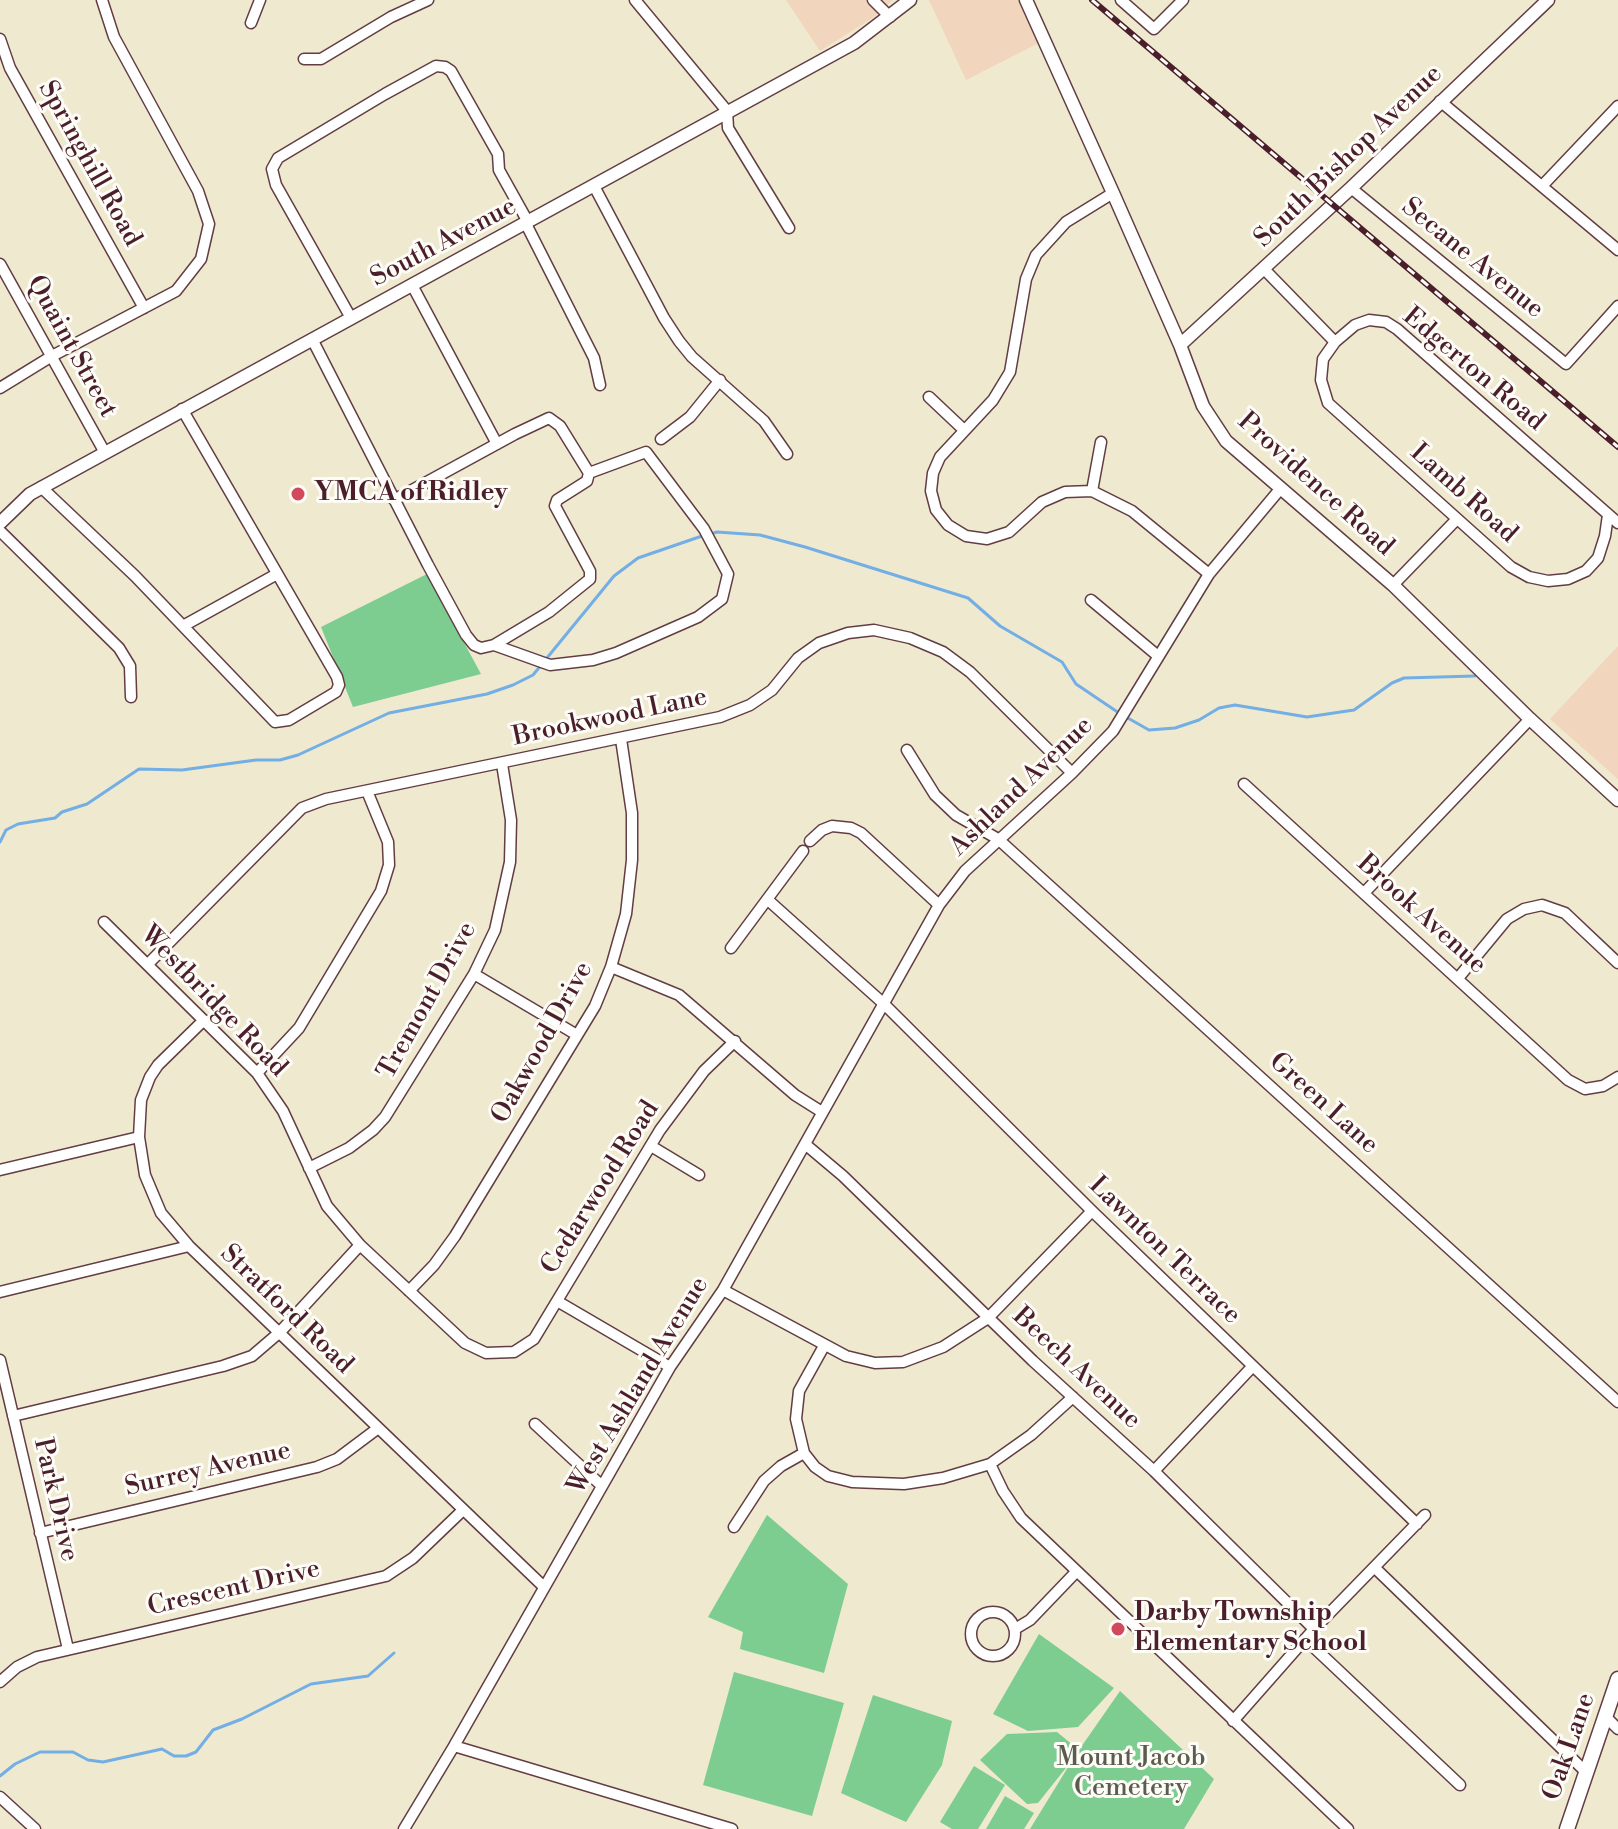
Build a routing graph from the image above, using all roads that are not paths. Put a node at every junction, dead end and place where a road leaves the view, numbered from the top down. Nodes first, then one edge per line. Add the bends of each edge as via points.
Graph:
1 (102, 0) edge
2 (260, 0) edge
3 (428, 0) edge
4 (635, 0) edge
5 (873, 0) edge
6 (910, 0) edge
7 (1026, 0) edge
8 (1121, 0) edge
9 (1183, 0) edge
10 (1548, 0) edge
11 (890, 17) junction
12 (251, 23) dead end
13 (0, 39) edge
14 (304, 59) dead end
15 (1440, 101) junction
16 (1618, 106) edge
17 (727, 111) junction
18 (594, 186) junction
19 (1542, 186) junction
20 (1351, 188) junction
21 (1113, 193) junction
22 (527, 223) junction
23 (789, 228) dead end
24 (1618, 250) edge
25 (1, 268) edge
26 (1264, 269) junction
27 (412, 285) junction
28 (1618, 306) edge
29 (144, 308) junction
30 (351, 318) junction
31 (312, 339) junction
32 (1335, 342) junction
33 (1180, 345) junction
34 (52, 356) junction
35 (720, 380) junction
36 (600, 385) dead end
37 (0, 388) edge
38 (929, 397) dead end
39 (182, 409) junction
40 (964, 430) junction
41 (661, 439) dead end
42 (1101, 442) dead end
43 (497, 444) junction
44 (104, 451) junction
45 (787, 454) dead end
46 (589, 473) junction
47 (41, 487) junction
48 (1281, 488) junction
49 (1092, 491) junction
50 (394, 500) junction
51 (1608, 515) junction
52 (1457, 519) junction
53 (0, 523) edge
54 (1618, 523) edge
55 (0, 531) edge
56 (277, 574) junction
57 (1209, 574) junction
58 (1393, 585) junction
59 (1091, 600) dead end
60 (183, 626) junction
61 (494, 645) junction
62 (1158, 656) junction
63 (131, 697) dead end
64 (1530, 719) junction
65 (621, 739) junction
66 (907, 750) dead end
67 (502, 764) junction
68 (1072, 773) junction
69 (1244, 784) dead end
70 (367, 791) junction
71 (1618, 800) edge
72 (998, 839) junction
73 (810, 841) dead end
74 (803, 851) dead end
75 (1364, 893) junction
76 (768, 900) junction
77 (939, 905) junction
78 (104, 922) dead end
79 (731, 948) dead end
80 (908, 963) joint
81 (1618, 963) edge
82 (148, 964) junction
83 (611, 967) junction
84 (474, 974) junction
85 (1459, 977) junction
86 (884, 1004) junction
87 (204, 1020) junction
88 (577, 1035) junction
89 (735, 1041) junction
90 (257, 1073) junction
91 (1618, 1077) edge
92 (822, 1112) junction
93 (139, 1137) junction
94 (805, 1144) junction
95 (651, 1146) junction
96 (309, 1168) junction
97 (0, 1170) edge
98 (699, 1175) dead end
99 (1092, 1211) junction
100 (360, 1245) junction
101 (189, 1246) junction
102 (723, 1290) junction
103 (409, 1291) junction
104 (0, 1292) edge
105 (557, 1301) junction
106 (988, 1318) junction
107 (280, 1332) junction
108 (824, 1346) junction
109 (506, 1354) joint
110 (0, 1360) edge
111 (670, 1367) junction
112 (1252, 1367) junction
113 (1073, 1397) junction
114 (1618, 1402) edge
115 (13, 1416) junction
116 (535, 1424) dead end
117 (377, 1429) junction
118 (804, 1453) junction
119 (990, 1464) junction
120 (1154, 1471) junction
121 (602, 1486) junction
122 (463, 1510) junction
123 (734, 1527) dead end
124 (40, 1533) junction
125 (1375, 1568) junction
126 (1076, 1572) junction
127 (544, 1587) junction
128 (1015, 1629) junction
129 (1314, 1629) junction
130 (1305, 1639) junction
131 (68, 1649) junction
132 (1618, 1679) edge
133 (0, 1682) edge
134 (1606, 1717) junction
135 (1233, 1721) junction
136 (1618, 1729) edge
137 (454, 1746) junction
138 (1586, 1772) junction
139 (1460, 1785) dead end
140 (0, 1797) edge
141 (35, 1829) edge
142 (404, 1829) edge
143 (732, 1829) edge
144 (1348, 1829) edge
145 (1567, 1829) edge

1 - 29 street via 114,37 198,191 209,224 201,259 176,291
2 - 12 street
3 - 14 street via 321,59
4 - 17 street
5 - 11 street
6 - 11 street, South Avenue
7 - 21 street, Providence Road
8 - 9 street via 1154,29
10 - 15 street, South Bishop Avenue
11 - 17 street, South Avenue via 854,43
13 - 29 street, Springhill Road via 10,68
15 - 19 street
15 - 20 street, South Bishop Avenue
16 - 19 street
17 - 18 street, South Avenue
17 - 23 street via 728,128
18 - 22 street, South Avenue
18 - 35 street via 671,330
19 - 24 street
20 - 26 street, South Bishop Avenue
20 - 28 street, Secane Avenue via 1566,364
21 - 33 street, Providence Road
21 - 40 street via 1066,222 1036,255 1026,279 1010,372 993,400
22 - 27 street, South Avenue
22 - 30 street via 499,170 498,154 451,71 436,66 278,158 272,169
22 - 36 street via 594,358
25 - 34 street, Quaint Street
26 - 32 street
26 - 33 street, South Bishop Avenue
27 - 30 street, South Avenue
27 - 43 street
29 - 34 street
30 - 31 street, South Avenue
31 - 39 street, South Avenue
31 - 50 street
32 - 51 street, Edgerton Road via 1355,325 1386,322
32 - 52 street, Lamb Road via 1323,359 1321,380 1328,403
33 - 48 street, Providence Road via 1203,406 1226,441
34 - 37 street
34 - 44 street, Quaint Street
35 - 41 street via 690,417
35 - 45 street via 764,421
38 - 40 street
39 - 44 street, South Avenue
39 - 56 street
40 - 49 street via 940,457 931,491 936,510 966,536 987,539 1009,532 1042,502 1065,492
42 - 49 street
43 - 46 street via 549,418 560,426
43 - 50 street
44 - 47 street, South Avenue
46 - 61 street via 587,481 555,506 590,579
46 - 61 street via 646,452 706,534 728,574 722,599 698,617 593,660 550,665
47 - 53 street, South Avenue
47 - 60 street
48 - 57 street, Ashland Avenue
48 - 58 street, Providence Road
49 - 57 street via 1132,511
50 - 61 street via 466,635 481,648
51 - 52 street, Lamb Road via 1598,558 1586,571 1548,581 1511,567
51 - 54 street, Edgerton Road
52 - 58 street
55 - 63 street via 119,648 130,666
56 - 60 street
56 - 60 street via 339,685 336,692 289,720 275,722
57 - 62 street, Ashland Avenue
58 - 64 street, Providence Road
59 - 62 street
62 - 68 street, Ashland Avenue via 1113,731
64 - 71 street, Providence Road
64 - 75 street
65 - 67 street, Brookwood Lane
65 - 68 street, Brookwood Lane via 750,705 819,643 874,630 943,652
65 - 83 street, Oakwood Drive via 632,813 632,860 626,914
66 - 72 street, Green Lane via 935,795 956,815
67 - 70 street, Brookwood Lane
67 - 84 street, Tremont Drive via 511,820 510,862 495,930
68 - 72 street, Ashland Avenue
69 - 75 street, Brook Avenue
70 - 82 street, Brookwood Lane via 313,802 293,814
70 - 90 street via 388,842 389,865 381,891 299,1028
72 - 77 street, Ashland Avenue
72 - 114 street, Green Lane
73 - 77 street via 832,826 851,828
74 - 76 street
75 - 85 street, Brook Avenue
76 - 79 street
76 - 86 street, Lawnton Terrace
77 - 80 street, Ashland Avenue
78 - 82 street, Westbridge Road
80 - 86 street, West Ashland Avenue
81 - 85 street via 1565,913 1542,905 1507,919
82 - 87 street, Westbridge Road
83 - 88 street, Oakwood Drive
83 - 89 street via 679,995
84 - 88 street
84 - 96 street, Tremont Drive via 385,1117 349,1148
85 - 91 street, Brook Avenue via 1568,1080 1585,1089
86 - 92 street, West Ashland Avenue
86 - 99 street, Lawnton Terrace
87 - 90 street, Westbridge Road
87 - 93 street, Stratford Road via 150,1077 141,1100
88 - 103 street, Oakwood Drive via 455,1236
89 - 92 street
89 - 95 street, Cedarwood Road via 704,1071
90 - 96 street, Westbridge Road via 283,1111
92 - 94 street, West Ashland Avenue
93 - 97 street
93 - 101 street, Stratford Road via 153,1197
94 - 102 street, West Ashland Avenue
94 - 106 street, Beech Avenue
95 - 98 street
95 - 105 street, Cedarwood Road
96 - 100 street, Westbridge Road via 327,1206
99 - 106 street
99 - 112 street, Lawnton Terrace
100 - 103 street, Westbridge Road
100 - 107 street
101 - 104 street
101 - 107 street, Stratford Road
102 - 108 street
102 - 111 street, West Ashland Avenue
103 - 109 street, Westbridge Road via 465,1343 486,1353
105 - 109 street, Cedarwood Road via 534,1339
105 - 111 street
106 - 108 street via 943,1347 903,1362 861,1361
106 - 113 street, Beech Avenue
107 - 115 street via 259,1352 238,1362
107 - 117 street, Stratford Road
108 - 118 street via 799,1391 796,1419
110 - 115 street, Park Drive
111 - 121 street, West Ashland Avenue
112 - 120 street
112 - 125 street, Lawnton Terrace via 1421,1520
113 - 119 street
113 - 120 street, Beech Avenue
115 - 124 street, Park Drive
116 - 121 street
117 - 122 street, Stratford Road
117 - 124 street, Surrey Avenue via 317,1467
118 - 119 street via 828,1476 852,1482 904,1484
118 - 123 street via 764,1481
119 - 126 street via 1021,1518
120 - 129 street, Beech Avenue
121 - 127 street, West Ashland Avenue
122 - 127 street, Stratford Road
122 - 131 street, Crescent Drive via 404,1566 386,1576
124 - 131 street, Park Drive
125 - 129 street
125 - 138 street
126 - 128 street
126 - 135 street
127 - 137 street, West Ashland Avenue
128 - 128 street via 1004,1615 990,1612 975,1622 971,1636 979,1651 993,1657 1012,1646
129 - 130 street
130 - 135 street
130 - 139 street
131 - 133 street, Crescent Drive via 27,1662
132 - 134 main road, Oak Lane
134 - 136 street
134 - 138 main road, Oak Lane
135 - 144 street
137 - 142 street, West Ashland Avenue
137 - 143 street
138 - 145 main road, Oak Lane
140 - 141 street

